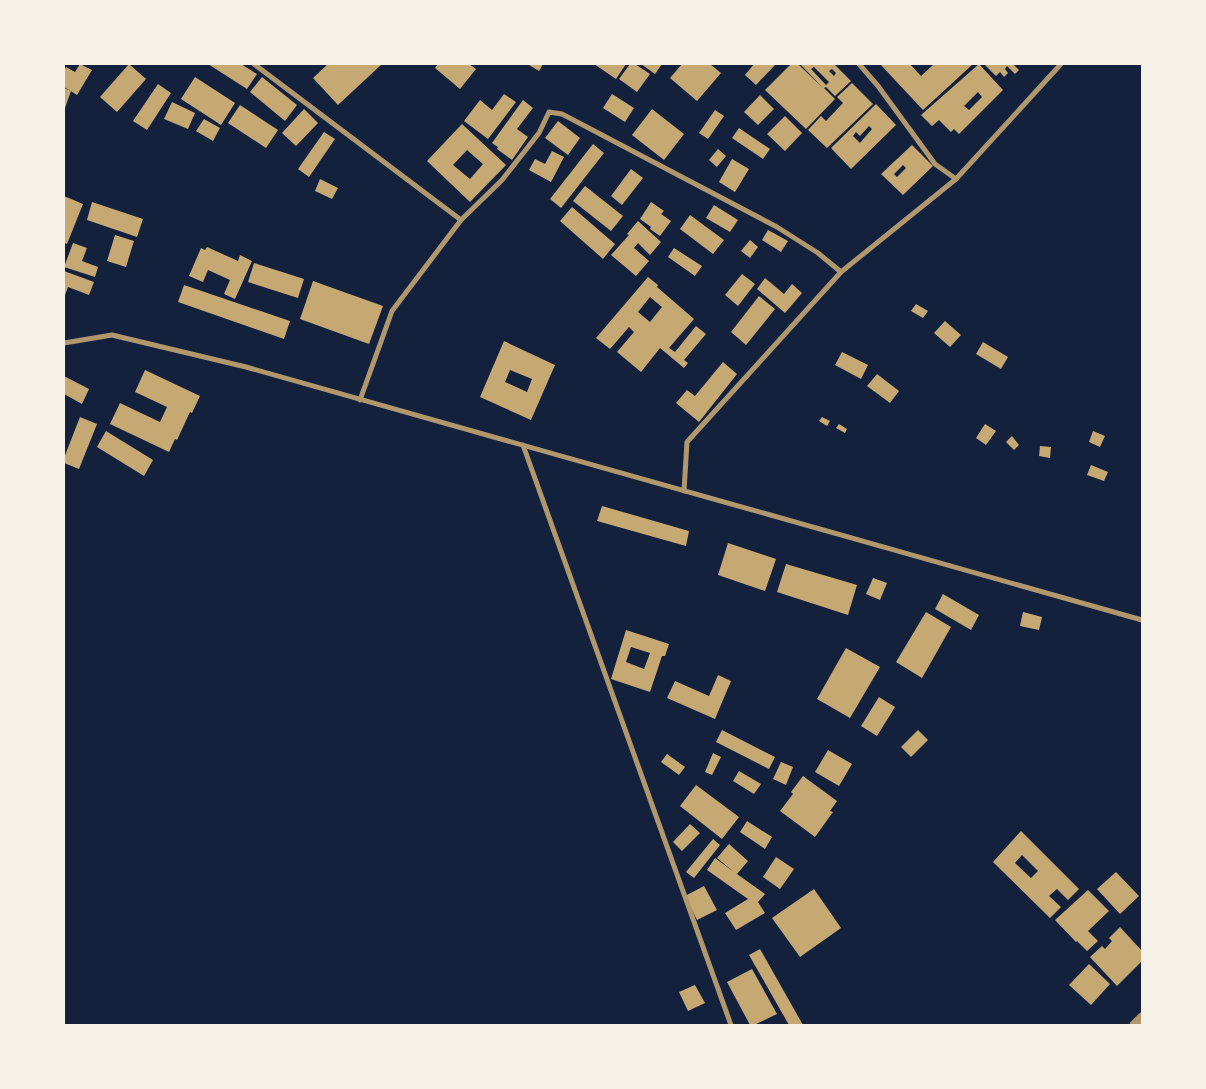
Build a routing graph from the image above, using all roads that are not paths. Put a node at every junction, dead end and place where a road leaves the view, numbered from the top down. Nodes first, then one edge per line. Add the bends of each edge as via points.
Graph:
1 (254, 64) edge
2 (859, 64) edge
3 (1060, 64) edge
4 (956, 178) junction
5 (461, 220) junction
6 (841, 272) junction
7 (64, 342) edge
8 (360, 400) junction
9 (523, 445) junction
10 (684, 491) junction
11 (1142, 620) edge
12 (1142, 1018) edge
13 (731, 1025) edge
14 (1134, 1025) edge

1 - 5 street
2 - 4 street via 935,164
3 - 4 street
4 - 6 street
5 - 6 street via 502,180 540,133 549,112 562,114 777,227
5 - 8 street via 392,311
6 - 10 street via 687,442
7 - 8 street via 112,335 246,367
8 - 9 street
9 - 10 street
9 - 13 street
10 - 11 street
12 - 14 street

